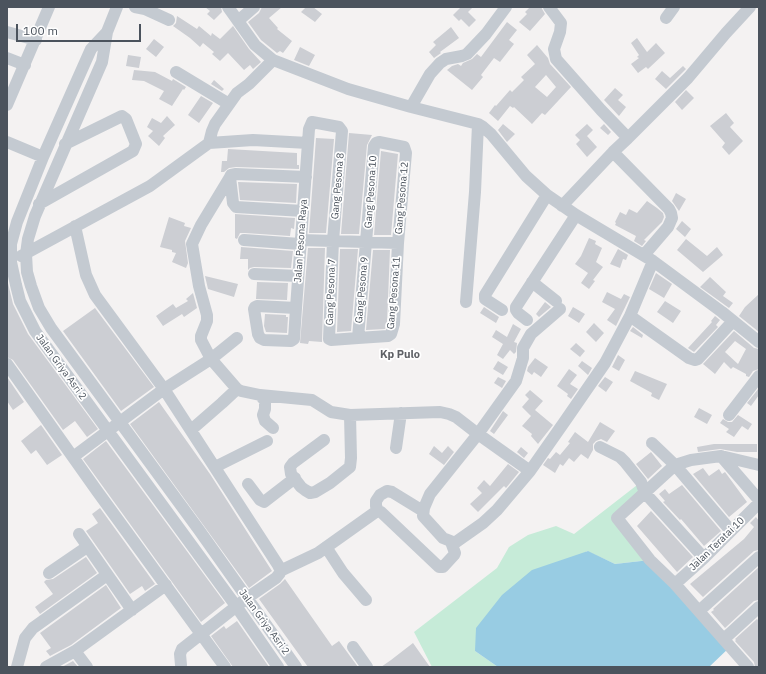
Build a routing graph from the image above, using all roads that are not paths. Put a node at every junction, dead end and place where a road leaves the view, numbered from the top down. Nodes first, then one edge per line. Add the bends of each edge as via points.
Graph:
1 (50, 7) edge
2 (117, 7) edge
3 (135, 7) edge
4 (228, 7) edge
5 (254, 7) edge
6 (506, 7) edge
7 (549, 7) edge
8 (674, 7) edge
9 (750, 7) edge
10 (666, 18) dead end
11 (169, 20) dead end
12 (238, 21) junction
13 (7, 32) edge
14 (107, 32) junction
15 (36, 40) junction
16 (7, 58) edge
17 (273, 60) junction
18 (25, 65) junction
19 (176, 72) dead end
20 (8, 102) edge
21 (229, 104) junction
22 (411, 107) junction
23 (478, 124) junction
24 (342, 131) joint
25 (628, 138) junction
26 (7, 142) edge
27 (209, 143) junction
28 (308, 143) junction
29 (65, 144) junction
30 (613, 152) junction
31 (406, 153) joint
32 (43, 157) junction
33 (231, 176) junction
34 (306, 177) junction
35 (547, 196) junction
36 (31, 205) junction
37 (562, 206) junction
38 (681, 210) dead end
39 (302, 211) junction
40 (576, 215) junction
41 (672, 218) junction
42 (75, 226) junction
43 (244, 240) dead end
44 (333, 241) junction
45 (300, 242) junction
46 (367, 242) junction
47 (398, 243) junction
48 (25, 254) junction
49 (648, 258) junction
50 (10, 263) edge
51 (254, 274) dead end
52 (298, 276) junction
53 (532, 282) junction
54 (466, 302) dead end
55 (296, 308) junction
56 (502, 310) dead end
57 (630, 316) junction
58 (527, 320) dead end
59 (733, 321) junction
60 (237, 338) dead end
61 (358, 338) junction
62 (759, 342) edge
63 (211, 359) junction
64 (7, 364) edge
65 (759, 376) edge
66 (164, 389) junction
67 (237, 389) junction
68 (260, 395) junction
69 (401, 413) junction
70 (730, 414) dead end
71 (350, 415) junction
72 (114, 426) junction
73 (273, 428) dead end
74 (191, 430) junction
75 (478, 434) junction
76 (324, 440) dead end
77 (267, 441) dead end
78 (652, 442) dead end
79 (600, 447) dead end
80 (396, 448) dead end
81 (721, 456) junction
82 (73, 457) junction
83 (675, 465) junction
84 (759, 465) edge
85 (214, 467) junction
86 (530, 472) junction
87 (295, 478) junction
88 (248, 484) dead end
89 (645, 493) junction
90 (759, 500) edge
91 (759, 503) edge
92 (378, 511) junction
93 (423, 511) junction
94 (731, 531) junction
95 (79, 534) dead end
96 (451, 542) junction
97 (87, 547) junction
98 (326, 548) junction
99 (759, 557) edge
100 (704, 558) junction
101 (280, 571) junction
102 (49, 573) dead end
103 (107, 575) junction
104 (675, 584) junction
105 (166, 585) junction
106 (246, 598) junction
107 (366, 600) dead end
108 (236, 606) junction
109 (132, 610) junction
110 (699, 611) junction
111 (757, 611) edge
112 (200, 634) junction
113 (724, 639) junction
114 (353, 647) dead end
115 (76, 651) junction
116 (181, 665) dead end
117 (17, 667) edge
118 (46, 667) edge
119 (87, 667) edge
120 (224, 667) edge
121 (278, 667) edge
122 (296, 667) edge
123 (367, 667) edge
124 (748, 667) edge

1 - 15 street
2 - 14 street, Jalan Griya Asri 2
3 - 11 street
4 - 12 street
5 - 12 street
6 - 22 street via 467,54 440,63 430,74
7 - 25 street via 561,24 554,49 556,59
8 - 10 street
9 - 25 street via 688,78
12 - 17 street via 255,45
13 - 15 street
14 - 29 street, Jalan Griya Asri 2 via 102,62
14 - 32 street, Jalan Griya Asri 2 via 92,49
15 - 18 street
16 - 18 street
17 - 21 street via 238,92
17 - 22 street via 348,89
18 - 20 street
19 - 21 street
21 - 27 street via 214,127
22 - 23 street
23 - 35 street via 492,134 526,176
23 - 54 street
24 - 28 street, Jalan Pesona Raya via 339,127 312,122
24 - 44 street, Gang Pesona 8
25 - 30 street
26 - 32 street
27 - 28 street via 252,140
27 - 42 street via 150,186
28 - 34 street, Jalan Pesona Raya
29 - 36 street, Jalan Griya Asri 2
29 - 36 street via 122,116 126,119 136,144 133,151
30 - 37 street
30 - 41 street via 669,209
31 - 46 street, Gang Pesona 10 via 403,147 377,142 374,146
31 - 47 street, Gang Pesona 12
32 - 36 street, Jalan Griya Asri 2
33 - 34 street
33 - 39 street via 233,203 236,207
33 - 63 street via 192,244 198,286 207,315 200,339
34 - 39 street, Jalan Pesona Raya
35 - 37 street
35 - 56 street via 485,295 485,299
36 - 48 street, Jalan Griya Asri 2 via 34,216
36 - 50 street, Jalan Griya Asri 2 via 11,244
37 - 40 street
38 - 41 street
39 - 45 street, Jalan Pesona Raya
40 - 49 street
40 - 53 street
41 - 49 street
42 - 48 street
42 - 66 street via 84,270 92,290
43 - 45 street
44 - 45 street
44 - 46 street
44 - 61 street, Gang Pesona 7 via 329,339
45 - 52 street, Jalan Pesona Raya
46 - 47 street
46 - 61 street, Gang Pesona 9
47 - 61 street, Gang Pesona 11 via 392,333 388,336
48 - 50 street
48 - 72 street, Jalan Griya Asri 2 via 31,286 44,316
49 - 57 street
49 - 59 street
50 - 72 street, Jalan Griya Asri 2 via 20,301 32,326 57,361
51 - 52 street
52 - 55 street, Jalan Pesona Raya
53 - 58 street via 516,308
53 - 75 street via 558,305 531,334 523,348 523,358 516,381
55 - 55 street, Jalan Pesona Raya via 257,306 254,309 261,339 293,340
57 - 59 street via 695,360
57 - 86 street via 605,363
59 - 62 street
60 - 63 street
63 - 66 street
63 - 67 street
64 - 82 street
65 - 70 street
66 - 72 street
66 - 74 street
67 - 68 street
67 - 74 street
68 - 71 street via 312,400 331,412
68 - 73 street via 265,401 263,415
69 - 71 street
69 - 75 street via 449,414
69 - 80 street
71 - 87 street via 349,468 313,493 305,490
72 - 82 street
72 - 106 street, Jalan Griya Asri 2 via 194,524
72 - 108 street, Jalan Griya Asri 2
74 - 85 street
75 - 86 street
75 - 93 street via 430,494
76 - 87 street via 293,463 290,471
77 - 85 street
78 - 83 street
79 - 89 street via 623,460 641,482
81 - 83 street
81 - 84 street
81 - 90 street
82 - 105 street
83 - 89 street
83 - 94 street
85 - 101 street
86 - 96 street via 486,520 456,542
87 - 88 street via 264,502 260,501
89 - 100 street
89 - 104 street via 617,518 650,560
91 - 94 street, Jalan Teratai 10
92 - 93 street via 376,501 387,491
92 - 96 street via 439,567 443,567 455,553
92 - 98 street
93 - 96 street via 424,518 438,534
94 - 100 street, Jalan Teratai 10
95 - 97 street
97 - 102 street
97 - 103 street
98 - 101 street
98 - 107 street
99 - 110 street
100 - 104 street, Jalan Teratai 10
101 - 106 street via 276,578
103 - 109 street
103 - 117 street via 33,628 25,638
104 - 110 street
105 - 109 street
105 - 112 street
106 - 108 street
106 - 122 street, Jalan Griya Asri 2
108 - 112 street
108 - 121 street, Jalan Griya Asri 2
109 - 115 street
110 - 113 street
111 - 113 street
112 - 116 street via 180,651
112 - 120 street
113 - 124 street
114 - 123 street
115 - 118 street
115 - 119 street

